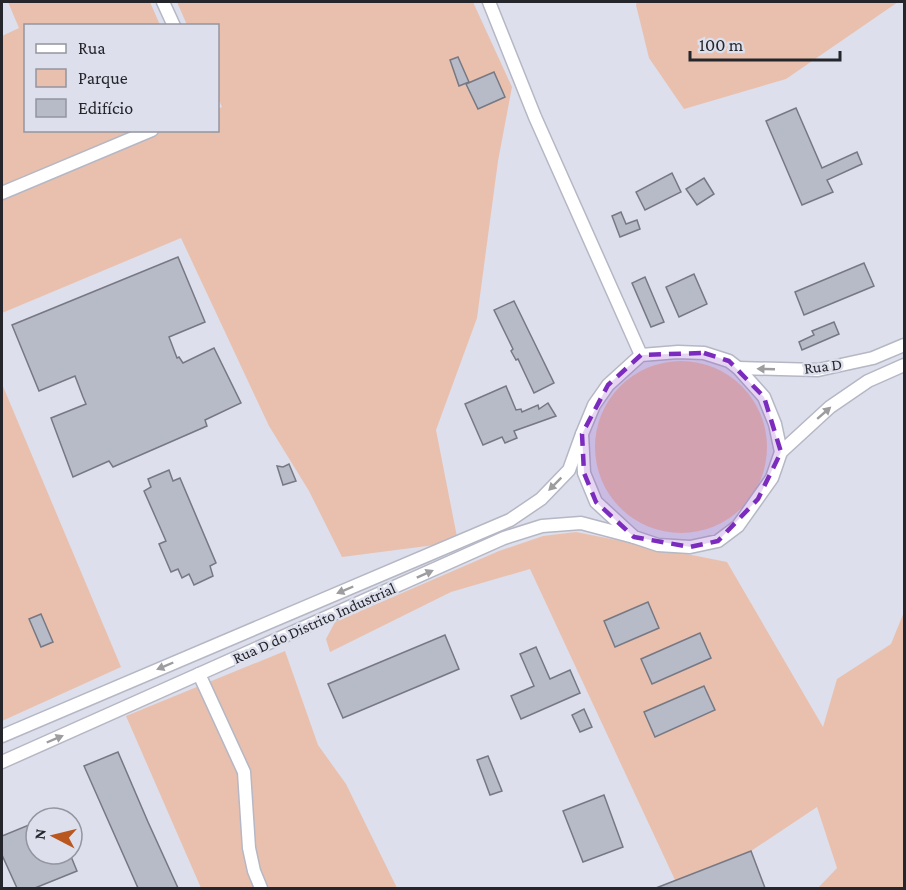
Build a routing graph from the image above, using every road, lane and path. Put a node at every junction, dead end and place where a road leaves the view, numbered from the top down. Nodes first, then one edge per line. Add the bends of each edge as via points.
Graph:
1 (163, 2) edge
2 (489, 2) edge
3 (173, 24) edge
4 (147, 132) edge
5 (2, 193) edge
6 (904, 345) edge
7 (641, 355) junction
8 (904, 365) edge
9 (738, 368) junction
10 (582, 434) junction
11 (781, 452) junction
12 (634, 537) junction
13 (200, 674) junction
14 (2, 736) edge
15 (2, 762) edge
16 (261, 888) edge

1 - 3 street
2 - 7 street via 535,117
4 - 5 street
6 -> 9 street, Rua D via 873,358 818,370
7 - 9 street via 704,353
7 - 10 street via 608,385
11 -> 8 street, Rua D via 830,407 868,381
9 - 11 street via 764,397
10 - 12 street via 584,473 596,502
10 -> 14 street, Rua D do Distrito Industrial via 569,470 541,498 510,520
11 - 12 street via 772,478 758,499 738,526 718,541 690,547 658,545
13 -> 12 street, Rua D do Distrito Industrial via 504,538 542,526 581,523
15 -> 13 street, Rua D do Distrito Industrial
13 - 16 street via 244,772 249,848

